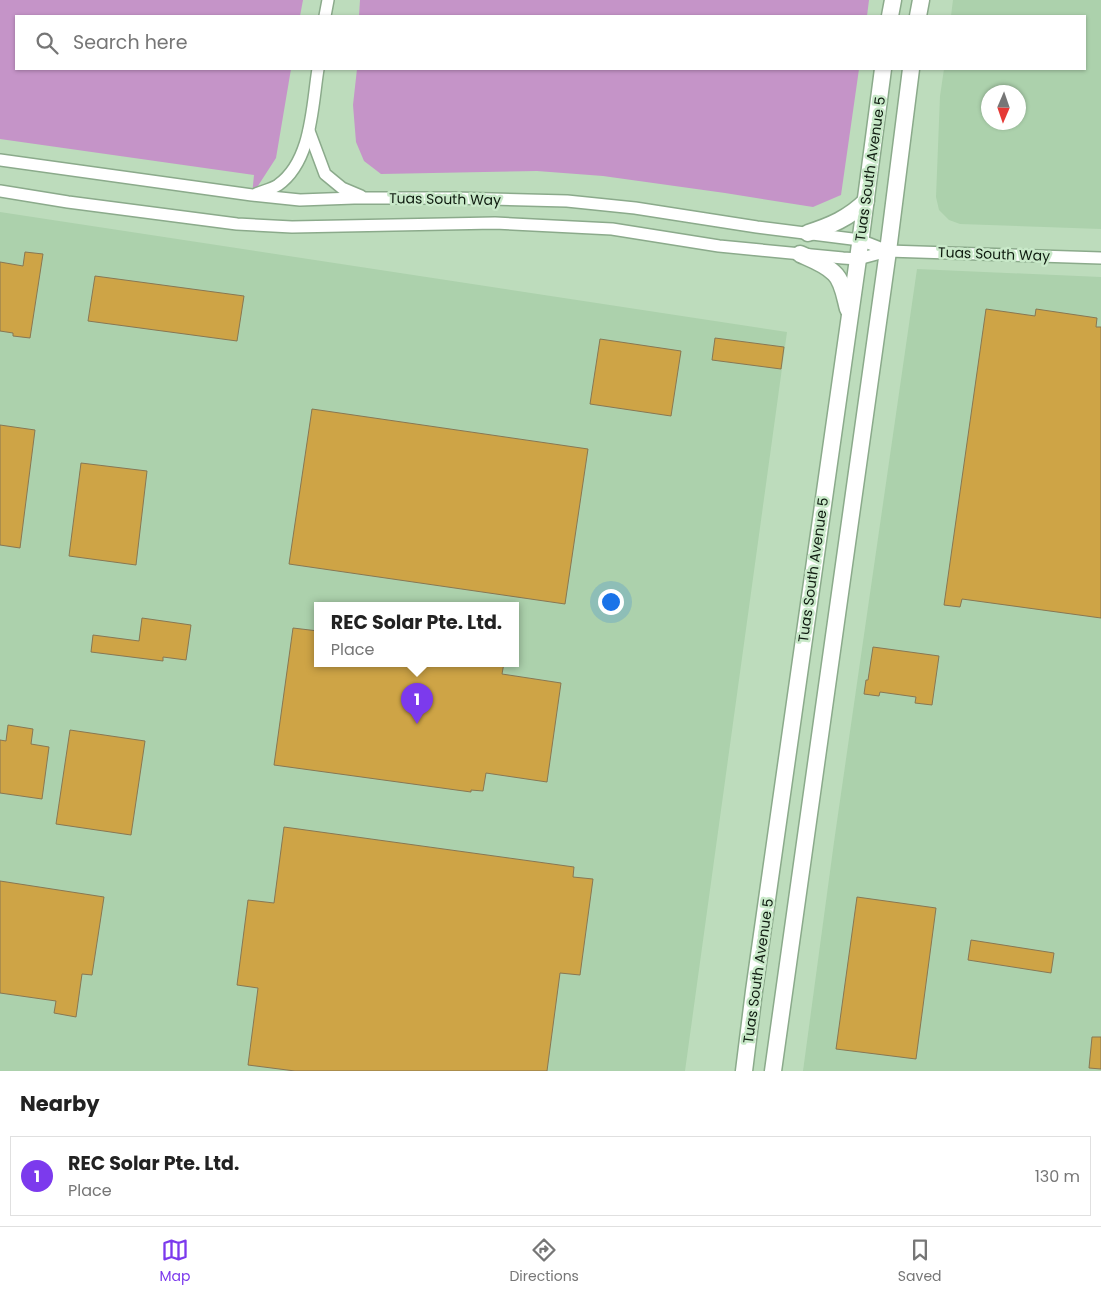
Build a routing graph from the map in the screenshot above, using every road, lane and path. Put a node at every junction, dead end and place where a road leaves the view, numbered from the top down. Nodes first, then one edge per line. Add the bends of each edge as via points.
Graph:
1 (328, 0) edge
2 (893, 0) edge
3 (921, 0) edge
4 (325, 15) edge
5 (890, 15) edge
6 (918, 15) edge
7 (318, 70) edge
8 (883, 70) edge
9 (911, 70) edge
10 (309, 131) junction
11 (0, 160) edge
12 (0, 191) edge
13 (252, 195) junction
14 (366, 198) junction
15 (866, 201) junction
16 (808, 233) junction
17 (860, 240) junction
18 (888, 251) junction
19 (800, 254) junction
20 (1101, 258) edge
21 (858, 259) junction
22 (850, 314) junction
23 (744, 1071) edge
24 (773, 1071) edge

1 - 4 street
2 - 5 street
3 - 6 street
7 - 10 street
8 - 15 street, Tuas South Avenue 5
9 - 18 street, Tuas South Avenue 5
10 - 13 street via 291,174 276,186
10 - 14 street via 325,174 342,188
11 - 13 street, Tuas South Way
12 - 19 street, Tuas South Way via 237,224 292,227 495,223 612,230
13 - 14 street, Tuas South Way via 300,200
14 - 16 street, Tuas South Way via 567,201
15 - 16 street via 842,220
15 - 17 street, Tuas South Avenue 5
16 - 17 street, Tuas South Way
17 - 18 street, Tuas South Way
17 - 21 street, Tuas South Avenue 5
18 - 20 street, Tuas South Way
18 - 21 street, Tuas South Way
18 - 24 street, Tuas South Avenue 5
19 - 21 street, Tuas South Way
19 - 22 street via 836,274
21 - 22 street, Tuas South Avenue 5
22 - 23 street, Tuas South Avenue 5

